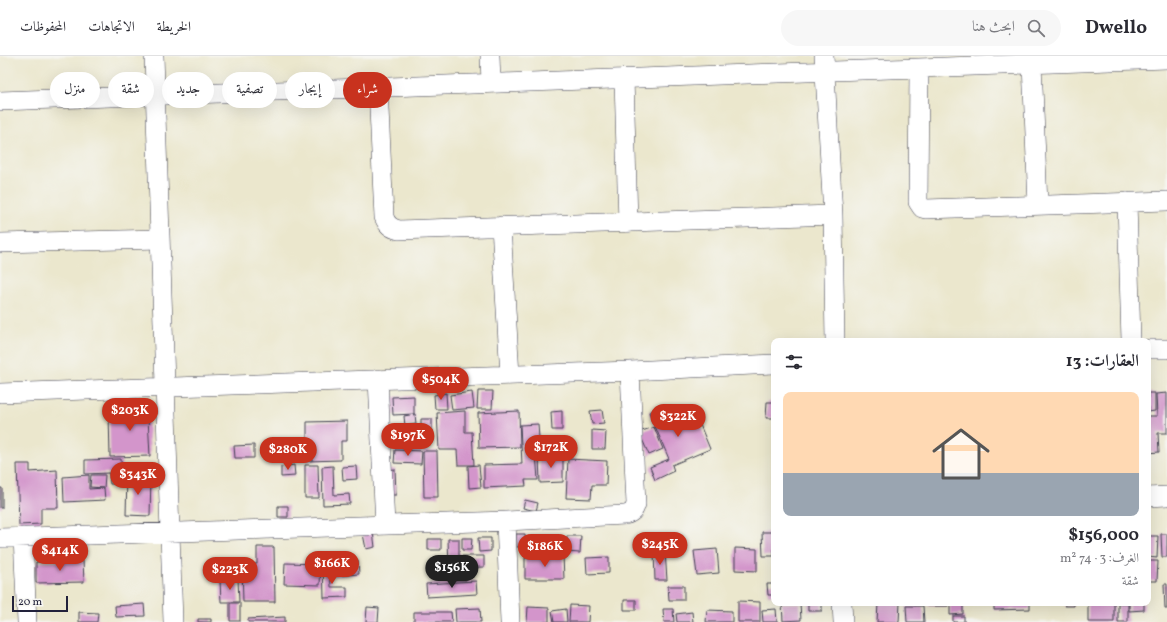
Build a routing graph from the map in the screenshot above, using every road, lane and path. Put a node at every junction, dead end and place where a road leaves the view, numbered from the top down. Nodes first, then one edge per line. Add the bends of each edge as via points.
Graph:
1 (154, 56) edge
2 (490, 56) edge
3 (1115, 58) edge
4 (1167, 59) edge
5 (824, 64) edge
6 (1032, 64) junction
7 (919, 68) junction
8 (624, 78) junction
9 (491, 83) junction
10 (392, 87) edge
11 (343, 88) edge
12 (155, 95) junction
13 (0, 101) edge
14 (379, 108) edge
15 (1167, 201) edge
16 (1128, 202) junction
17 (1038, 205) junction
18 (833, 216) junction
19 (628, 223) junction
20 (501, 226) junction
21 (160, 239) junction
22 (0, 243) edge
23 (835, 338) edge
24 (1131, 338) edge
25 (1167, 348) edge
26 (1151, 349) edge
27 (771, 364) edge
28 (630, 371) junction
29 (510, 375) junction
30 (378, 379) junction
31 (165, 387) junction
32 (0, 393) edge
33 (1167, 496) edge
34 (1151, 497) edge
35 (506, 521) junction
36 (385, 525) junction
37 (170, 532) junction
38 (23, 537) junction
39 (0, 538) edge
40 (842, 606) edge
41 (27, 622) edge
42 (173, 622) edge
43 (510, 622) edge
44 (843, 622) edge

1 - 12 street
2 - 9 street
3 - 4 street
3 - 6 street
5 - 7 street
5 - 8 street
5 - 18 street
6 - 7 street
6 - 17 street
7 - 17 street via 920,206 926,209
8 - 9 street
8 - 19 street
9 - 10 street
11 - 12 street
12 - 13 street
12 - 21 street
14 - 20 street via 386,223 398,230
15 - 16 street
16 - 17 street
16 - 24 street
18 - 19 street
18 - 23 street
19 - 20 street
20 - 29 street
21 - 22 street
21 - 31 street
25 - 26 street
27 - 28 street
28 - 29 street
28 - 35 street via 636,499 634,510 625,515
29 - 30 street
30 - 31 street
30 - 36 street
31 - 32 street
31 - 37 street
33 - 34 street
35 - 36 street
35 - 43 street
36 - 37 street
37 - 38 street
37 - 42 street
38 - 39 street
38 - 41 street
40 - 44 street

